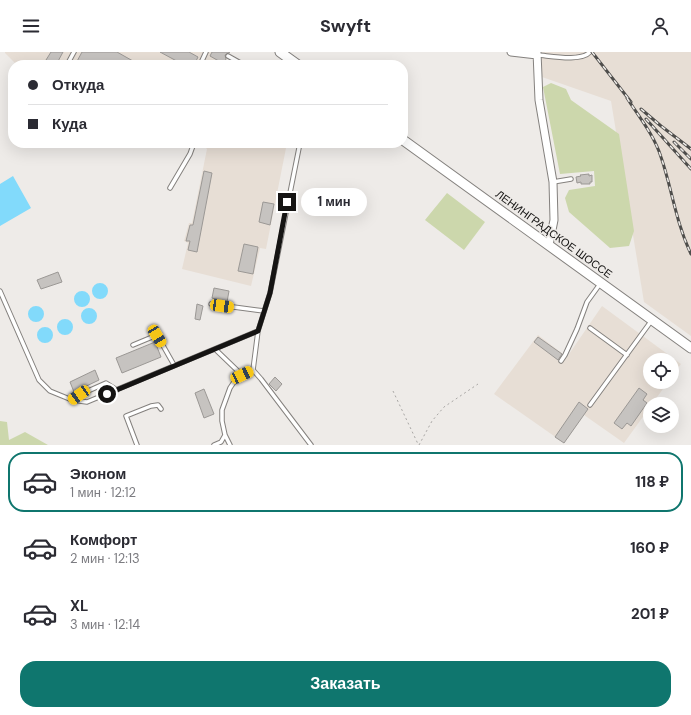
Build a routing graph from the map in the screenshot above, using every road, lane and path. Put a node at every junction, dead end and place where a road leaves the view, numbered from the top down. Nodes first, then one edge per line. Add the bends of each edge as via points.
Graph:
1 (280, 52) edge
2 (511, 52) edge
3 (590, 52) edge
4 (537, 54) edge
5 (228, 56) dead end
6 (234, 60) edge
7 (291, 60) edge
8 (408, 144) edge
9 (192, 148) edge
10 (299, 148) edge
11 (571, 179) dead end
12 (553, 182) junction
13 (170, 188) dead end
14 (549, 245) junction
15 (601, 283) junction
16 (0, 291) edge
17 (211, 304) dead end
18 (264, 311) junction
19 (652, 320) junction
20 (590, 328) dead end
21 (258, 331) junction
22 (133, 345) dead end
23 (691, 348) edge
24 (215, 349) junction
25 (627, 355) junction
26 (560, 361) dead end
27 (174, 365) junction
28 (253, 370) junction
29 (242, 375) junction
30 (478, 384) dead end
31 (117, 390) junction
32 (393, 391) dead end
33 (72, 400) junction
34 (590, 405) dead end
35 (161, 409) dead end
36 (225, 435) junction
37 (137, 445) edge
38 (214, 445) edge
39 (230, 445) edge
40 (311, 445) edge
41 (419, 445) edge

1 - 7 main road
2 - 4 street
3 - 4 lane via 580,57
4 - 12 street via 539,100
5 - 6 lane
8 - 14 main road, ЛЕНИНГРАДСКОЕ ШОССЕ
9 - 13 lane
10 - 18 lane
11 - 12 lane
12 - 14 street via 554,220
14 - 15 main road, ЛЕНИНГРАДСКОЕ ШОССЕ
15 - 19 main road, ЛЕНИНГРАДСКОЕ ШОССЕ
15 - 26 lane via 587,302 565,356
16 - 33 lane via 39,380 50,391
17 - 18 lane
18 - 21 lane
19 - 23 main road, ЛЕНИНГРАДСКОЕ ШОССЕ
19 - 25 lane
20 - 25 lane
21 - 24 lane
21 - 28 lane
22 - 27 lane via 157,336
24 - 27 lane
24 - 29 lane
25 - 34 lane
27 - 31 lane
28 - 29 lane
28 - 40 lane
29 - 36 lane via 230,388 222,410
30 - 41 path via 444,407 432,420
31 - 33 lane via 87,402
31 - 33 lane via 106,383
32 - 41 path
35 - 37 lane via 158,405 151,406 126,416
36 - 38 lane via 221,442
36 - 39 lane

